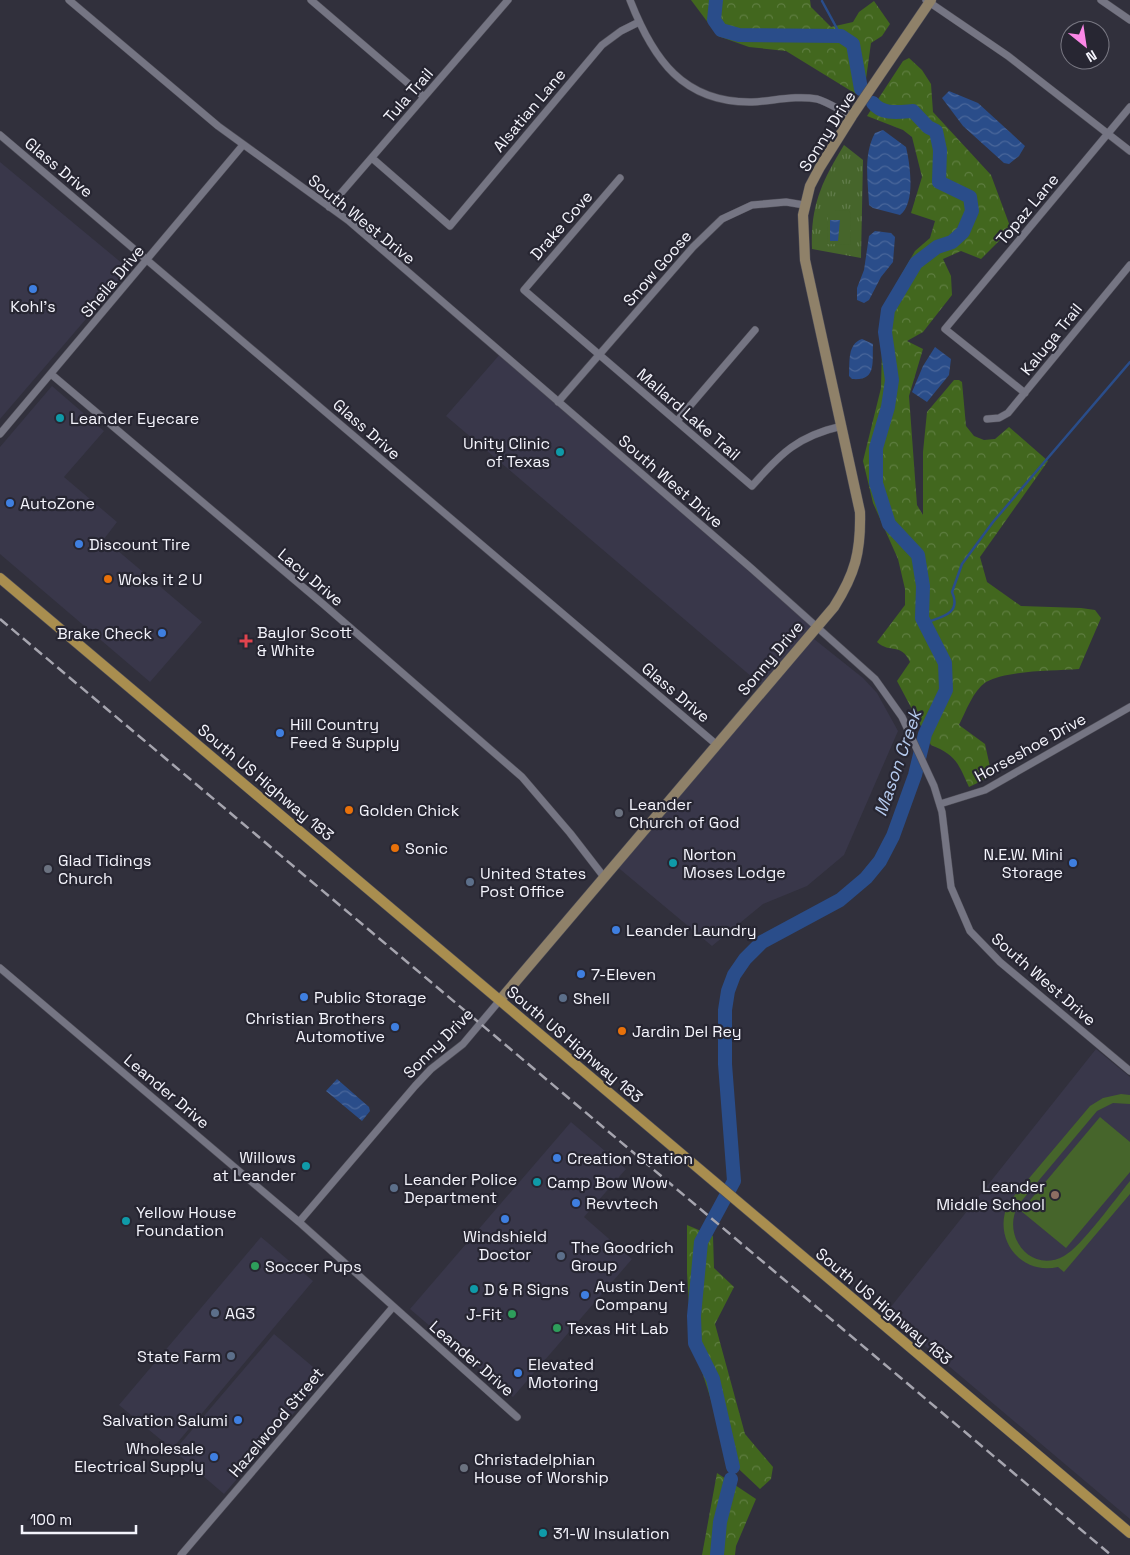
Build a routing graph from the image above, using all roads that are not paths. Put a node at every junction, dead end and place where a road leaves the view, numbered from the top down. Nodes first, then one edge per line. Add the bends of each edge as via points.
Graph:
1 (69, 0) edge
2 (310, 0) edge
3 (508, 0) edge
4 (630, 0) edge
5 (1101, 0) edge
6 (929, 1) edge
7 (1130, 20) edge
8 (639, 22) junction
9 (424, 97) junction
10 (1130, 107) edge
11 (852, 116) junction
12 (1108, 134) junction
13 (0, 135) edge
14 (244, 145) junction
15 (1130, 151) edge
16 (372, 158) junction
17 (620, 178) dead end
18 (804, 205) junction
19 (329, 207) junction
20 (147, 260) junction
21 (1130, 265) edge
22 (524, 290) joint
23 (755, 330) dead end
24 (599, 354) junction
25 (51, 374) junction
26 (1025, 393) junction
27 (558, 402) junction
28 (987, 419) dead end
29 (677, 421) junction
30 (842, 426) junction
31 (0, 434) edge
32 (0, 578) edge
33 (817, 627) junction
34 (1130, 707) edge
35 (717, 745) junction
36 (940, 804) junction
37 (604, 877) junction
38 (0, 968) edge
39 (500, 1000) junction
40 (1130, 1071) edge
41 (299, 1222) junction
42 (393, 1307) junction
43 (517, 1417) dead end
44 (1130, 1533) edge
45 (181, 1555) edge

1 - 14 street, South West Drive
2 - 9 street
3 - 9 street, Tula Trail
4 - 8 street
5 - 7 street
6 - 11 street, Sonny Drive
6 - 12 street via 1008,56
8 - 11 street via 662,62 681,82 721,100 818,99
8 - 16 street, Alsatian Lane via 602,45 450,226
9 - 16 street, Tula Trail
10 - 12 street, Topaz Lane
11 - 18 street, Sonny Drive via 814,177
12 - 15 street
12 - 26 street, Topaz Lane via 945,329
13 - 20 street, Glass Drive
14 - 19 street, South West Drive
14 - 20 street, Sheila Drive
16 - 19 street, Tula Trail
17 - 22 street, Drake Cove
18 - 24 street, Snow Goose via 786,202 752,205 722,219 708,230
18 - 30 street, Sonny Drive via 805,260
19 - 27 street, South West Drive
20 - 25 street, Sheila Drive
20 - 35 street, Glass Drive
21 - 26 street, Kaluga Trail
22 - 24 street, Mallard Lake Trail
23 - 29 street
24 - 27 street, Snow Goose
24 - 29 street, Mallard Lake Trail
25 - 31 street, Sheila Drive
25 - 37 street, Lacy Drive via 522,777
26 - 28 street, Kaluga Trail via 1008,413
27 - 33 street, South West Drive
29 - 30 street, Mallard Lake Trail via 752,486 794,444 824,430
30 - 33 street, Sonny Drive via 860,512 858,553 847,586
32 - 39 main road, South US Highway 183
33 - 35 street, Sonny Drive
33 - 36 street, South West Drive via 875,680 902,717
34 - 36 street, Horseshoe Drive via 985,790
35 - 37 street, Sonny Drive
36 - 40 street, South West Drive via 951,887 970,931 1000,962
37 - 39 street, Sonny Drive
38 - 41 street, Leander Drive
39 - 41 street, Sonny Drive via 463,1044 426,1074
39 - 44 main road, South US Highway 183
41 - 42 street, Leander Drive
42 - 43 street, Leander Drive
42 - 45 street, Hazelwood Street

